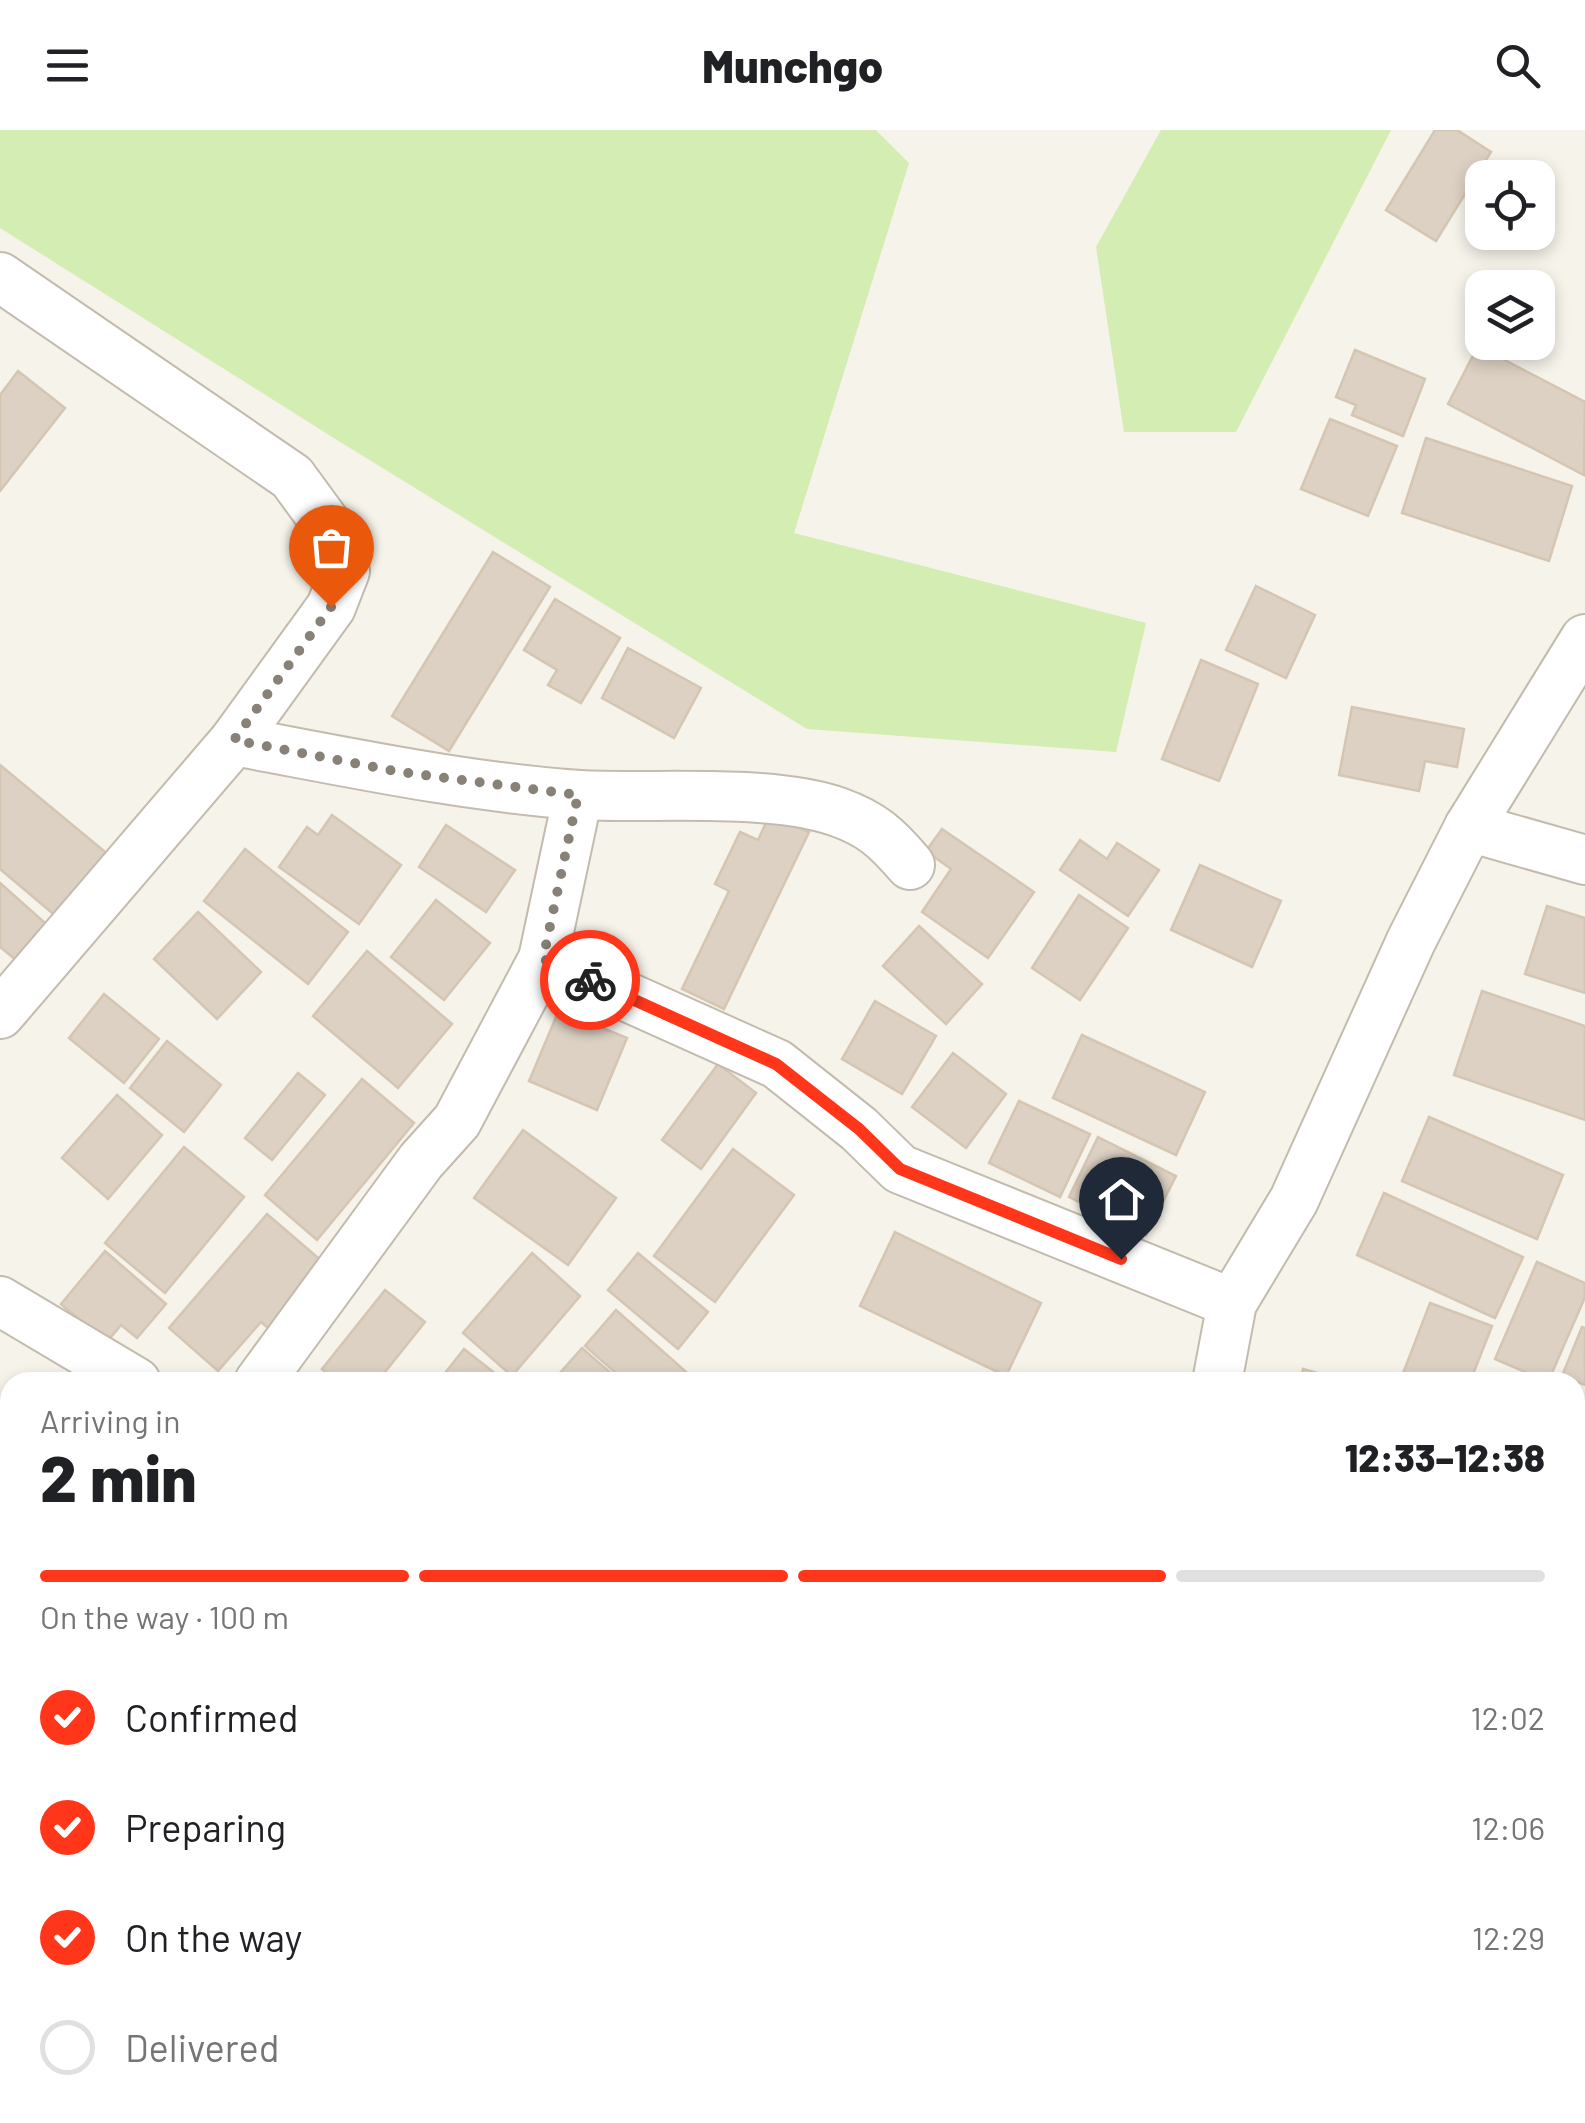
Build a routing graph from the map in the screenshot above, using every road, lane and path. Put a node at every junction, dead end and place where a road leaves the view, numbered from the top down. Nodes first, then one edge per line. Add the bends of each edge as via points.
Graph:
1 (0, 277) edge
2 (1585, 639) edge
3 (234, 740) junction
4 (578, 795) junction
5 (1470, 827) junction
6 (1585, 860) edge
7 (910, 865) dead end
8 (543, 959) junction
9 (0, 1014) edge
10 (0, 1301) edge
11 (1232, 1304) junction
12 (119, 1372) edge
13 (267, 1372) edge
14 (1219, 1372) edge

1 - 3 street via 292,477 340,544 345,571 331,607
2 - 5 street
3 - 4 street via 400,772
3 - 9 street
4 - 7 street via 772,800 836,811 882,832
4 - 8 street
5 - 6 street
5 - 11 street via 1411,940 1294,1200
8 - 11 street via 776,1064 900,1169
8 - 13 street via 457,1120 420,1160
10 - 12 street
11 - 14 street

